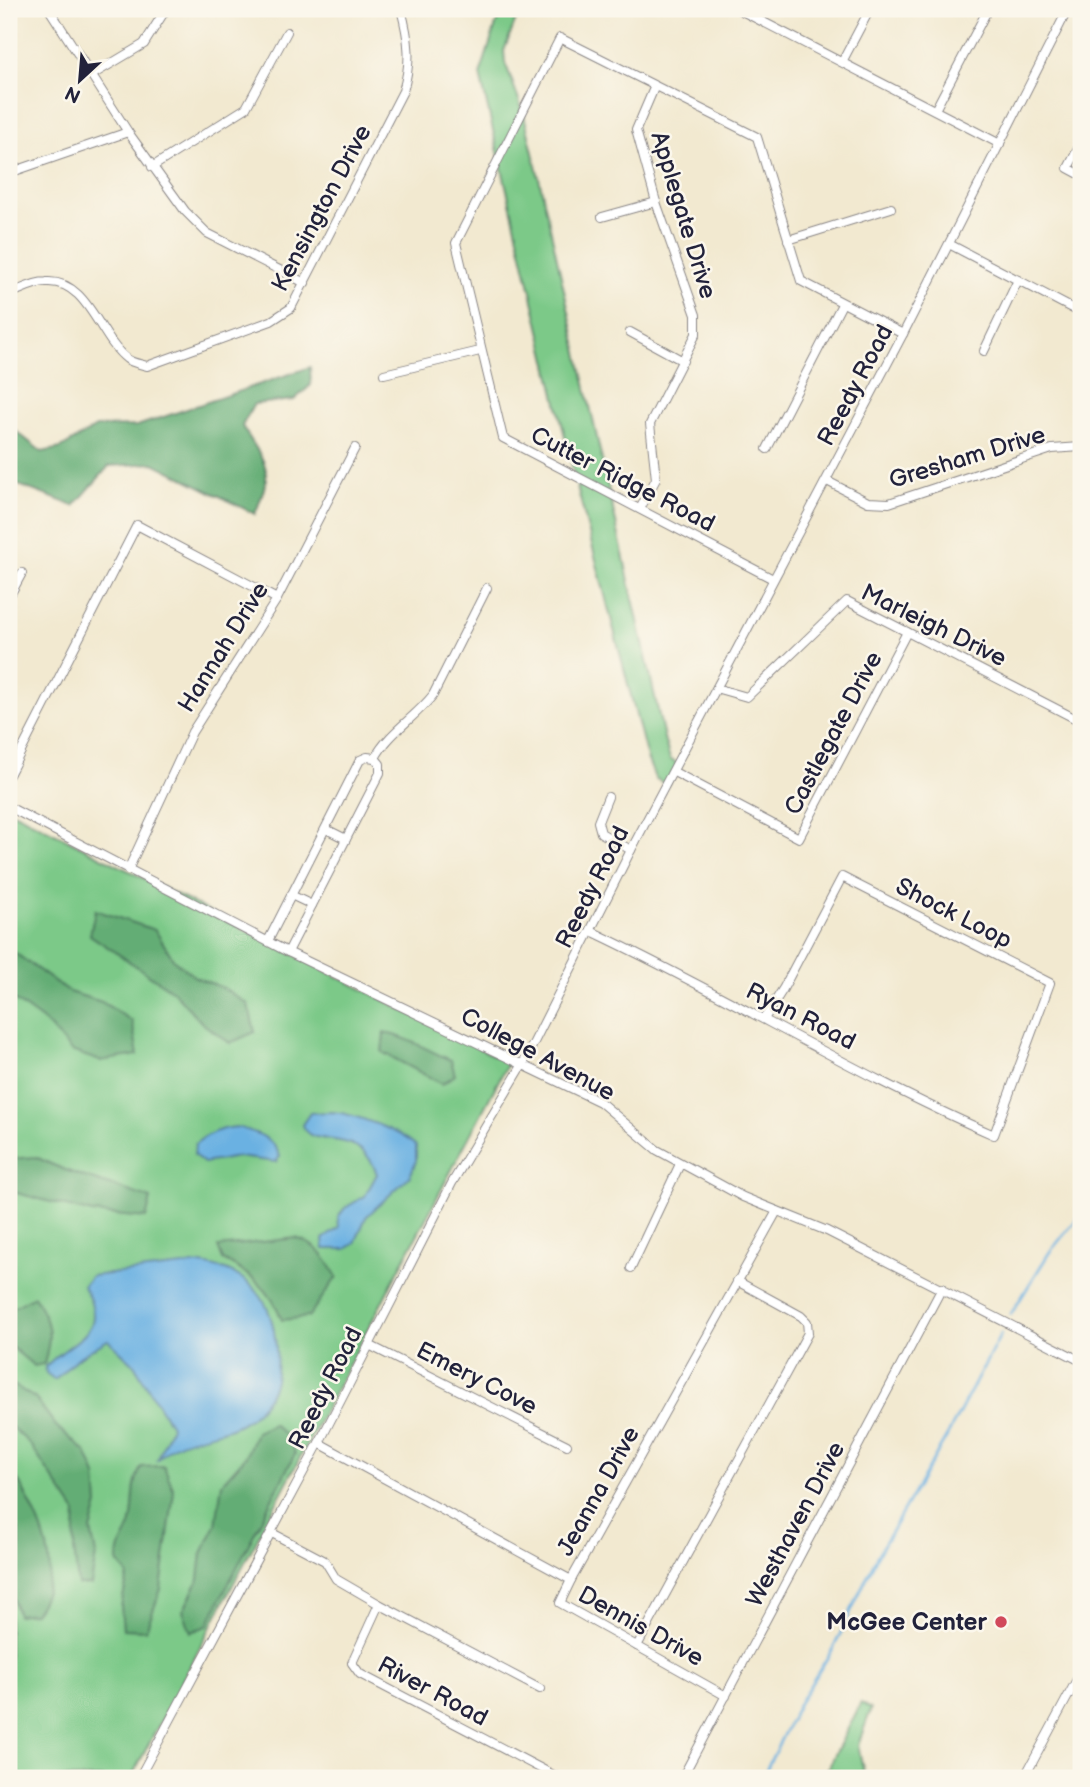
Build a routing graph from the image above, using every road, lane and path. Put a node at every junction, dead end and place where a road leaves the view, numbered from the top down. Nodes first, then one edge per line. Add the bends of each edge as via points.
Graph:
1 (49, 9) edge
2 (166, 9) edge
3 (401, 9) edge
4 (738, 9) edge
5 (870, 9) edge
6 (988, 9) edge
7 (1068, 9) edge
8 (748, 11) edge
9 (287, 32) dead end
10 (842, 62) junction
11 (92, 75) junction
12 (654, 88) junction
13 (935, 110) junction
14 (128, 132) junction
15 (1081, 143) edge
16 (1000, 144) junction
17 (152, 167) junction
18 (9, 173) edge
19 (1081, 175) edge
20 (656, 202) junction
21 (891, 208) dead end
22 (602, 217) dead end
23 (788, 240) junction
24 (949, 244) junction
25 (1018, 280) junction
26 (305, 283) junction
27 (9, 294) edge
28 (842, 304) junction
29 (1081, 313) edge
30 (630, 332) dead end
31 (903, 334) junction
32 (480, 351) junction
33 (984, 351) dead end
34 (683, 361) junction
35 (384, 374) dead end
36 (1081, 447) edge
37 (355, 448) dead end
38 (767, 449) dead end
39 (827, 481) junction
40 (640, 509) junction
41 (22, 573) dead end
42 (773, 579) junction
43 (486, 588) dead end
44 (9, 597) edge
45 (278, 599) junction
46 (907, 632) junction
47 (719, 689) junction
48 (1078, 720) dead end
49 (375, 758) junction
50 (674, 772) junction
51 (9, 775) edge
52 (608, 797) dead end
53 (9, 807) edge
54 (326, 829) junction
55 (346, 839) junction
56 (631, 850) junction
57 (128, 870) junction
58 (291, 895) junction
59 (312, 905) junction
60 (591, 931) junction
61 (268, 941) junction
62 (288, 952) junction
63 (764, 1018) junction
64 (523, 1064) junction
65 (994, 1135) joint
66 (680, 1164) junction
67 (777, 1211) junction
68 (631, 1268) dead end
69 (737, 1281) junction
70 (942, 1288) junction
71 (369, 1345) junction
72 (1081, 1361) edge
73 (319, 1443) junction
74 (567, 1445) dead end
75 (272, 1533) junction
76 (570, 1580) junction
77 (379, 1604) junction
78 (637, 1646) junction
79 (1081, 1672) edge
80 (540, 1689) dead end
81 (726, 1696) junction
82 (139, 1778) edge
83 (559, 1778) edge
84 (682, 1778) edge
85 (1024, 1778) edge

1 - 11 street
2 - 11 street via 144,44
3 - 26 street, Kensington Drive via 411,66 403,91
4 - 8 street
5 - 10 street
6 - 13 street
7 - 16 street, Reedy Road
8 - 10 street
9 - 17 street via 246,108
10 - 13 street
11 - 14 street
12 - 20 street, Applegate Drive via 635,130
12 - 23 street via 757,137
12 - 32 street, Cutter Ridge Road via 560,38 456,243
13 - 16 street
14 - 17 street
14 - 18 street
15 - 19 street via 1068,168
16 - 24 street, Reedy Road
17 - 26 street via 207,233
20 - 22 street
20 - 34 street, Applegate Drive via 696,315 696,334
21 - 23 street
23 - 28 street via 801,281
24 - 25 street
24 - 31 street, Reedy Road
25 - 29 street
25 - 33 street
26 - 27 street, Kensington Drive via 291,308 271,321 147,366 129,361 115,348 83,300 69,288 46,282
28 - 31 street
28 - 38 street
30 - 34 street
31 - 39 street, Reedy Road
32 - 35 street
32 - 40 street, Cutter Ridge Road via 503,438
34 - 40 street, Applegate Drive via 650,424 656,479
36 - 39 street, Gresham Drive via 1052,449 889,503 868,502
37 - 45 street, Hannah Drive
39 - 42 street, Reedy Road
40 - 42 street, Cutter Ridge Road
41 - 44 street
42 - 47 street, Reedy Road
43 - 49 street via 433,695 390,735
45 - 51 street via 137,525
45 - 57 street, Hannah Drive via 192,732
46 - 47 street, Marleigh Drive via 847,601 747,697
46 - 48 street, Marleigh Drive
46 - 50 street, Castlegate Drive via 799,838
47 - 50 street, Reedy Road
49 - 54 street via 360,760
49 - 55 street via 380,772
50 - 56 street, Reedy Road
52 - 56 street via 598,822 601,833
53 - 57 street, College Avenue
54 - 55 street
54 - 58 street
55 - 59 street
56 - 60 street, Reedy Road
57 - 61 street, College Avenue
58 - 59 street
58 - 61 street
59 - 62 street
60 - 63 street, Ryan Road
60 - 64 street, Reedy Road
61 - 62 street, College Avenue
62 - 64 street, College Avenue
63 - 65 street, Ryan Road
63 - 65 street, Shock Loop via 842,877 852,882 1049,983
64 - 66 street, College Avenue via 600,1102 639,1138
64 - 71 street, Reedy Road via 452,1182
66 - 67 street, College Avenue
66 - 68 street
67 - 69 street, Jeanna Drive
67 - 70 street, College Avenue
69 - 76 street, Jeanna Drive
69 - 78 street via 801,1317 808,1333
70 - 72 street, College Avenue
70 - 81 street, Westhaven Drive
71 - 73 street, Reedy Road
71 - 74 street, Emery Cove
73 - 75 street, Reedy Road
73 - 76 street, Jeanna Drive
75 - 77 street via 325,1561 336,1579
75 - 82 street, Reedy Road
76 - 78 street, Dennis Drive via 560,1603
77 - 80 street
77 - 83 street, River Road via 352,1662 360,1674
78 - 81 street, Dennis Drive
79 - 85 street
81 - 84 street, Westhaven Drive

